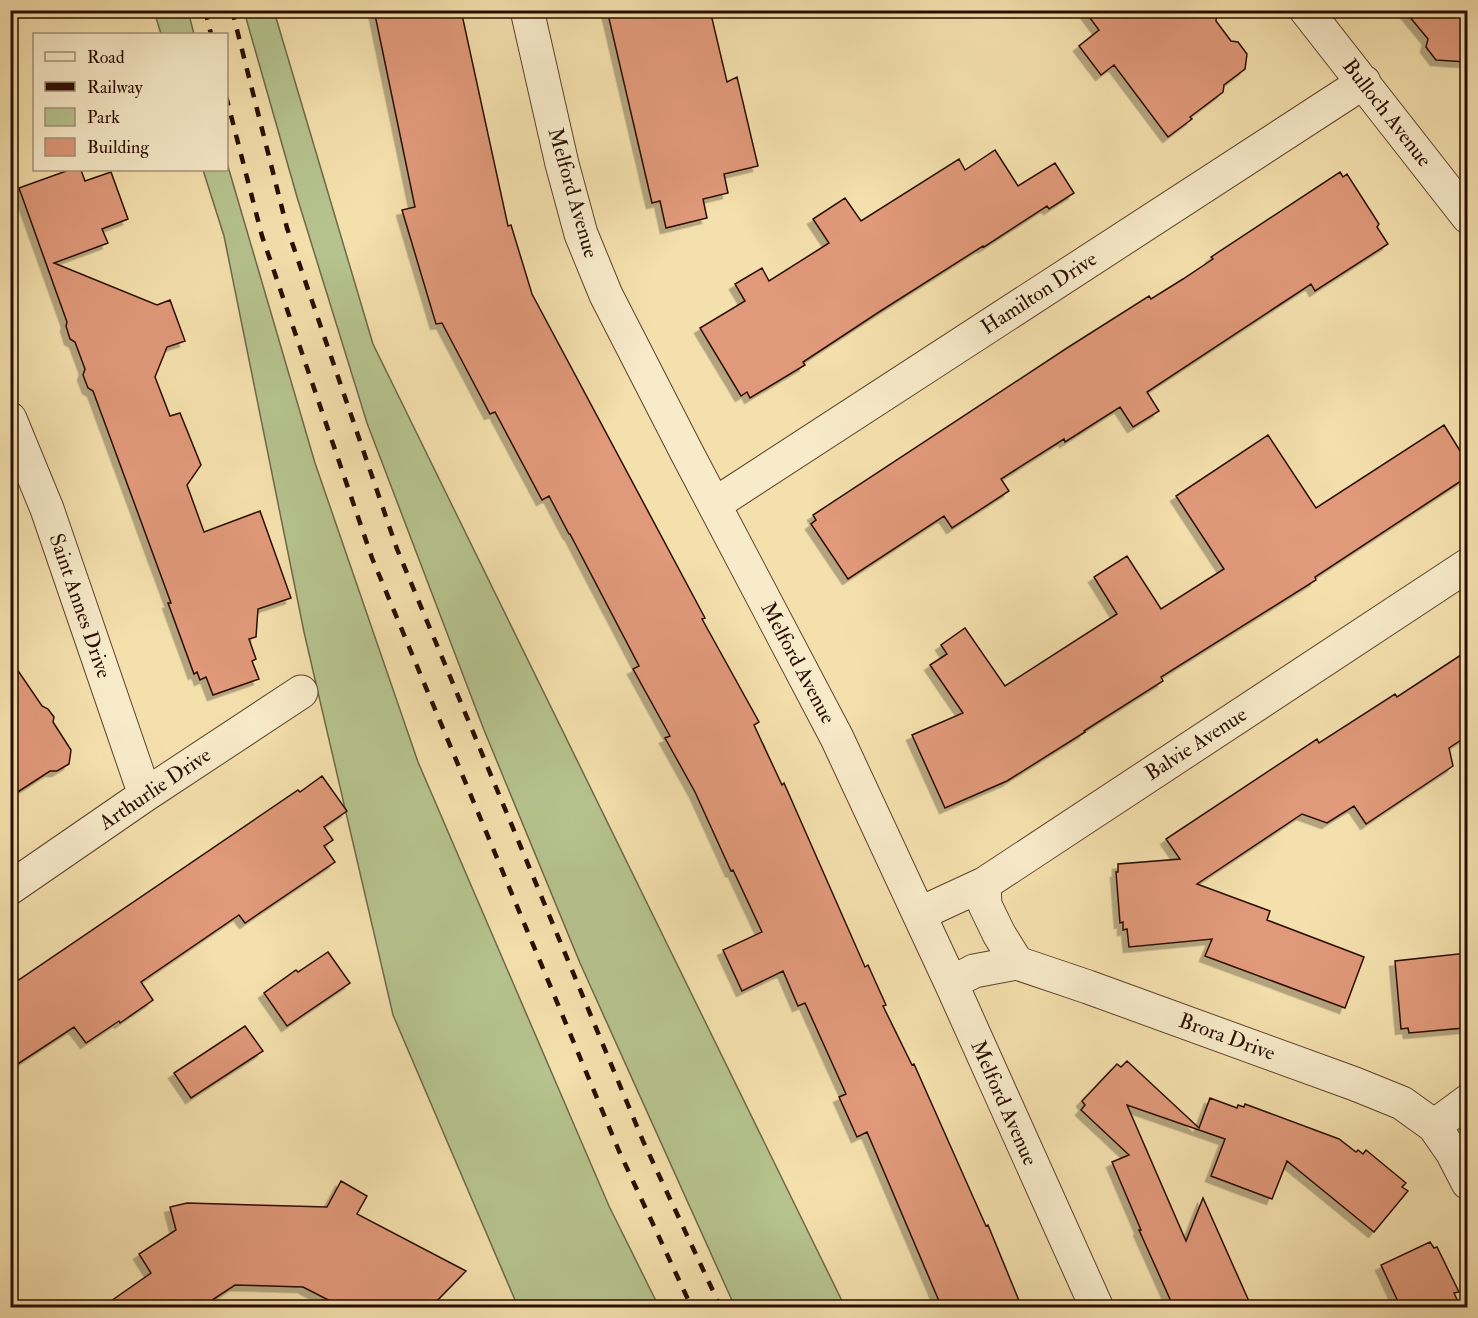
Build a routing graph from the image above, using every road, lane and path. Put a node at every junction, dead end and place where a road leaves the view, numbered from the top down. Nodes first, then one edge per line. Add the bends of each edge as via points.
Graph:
1 (527, 10) edge
2 (1306, 10) edge
3 (1364, 82) junction
4 (1467, 217) edge
5 (10, 419) edge
6 (715, 504) junction
7 (1467, 565) edge
8 (301, 692) dead end
9 (145, 795) junction
10 (984, 884) junction
11 (10, 888) edge
12 (919, 914) junction
13 (1017, 963) junction
14 (951, 983) junction
15 (1467, 1101) edge
16 (1434, 1126) junction
17 (1467, 1183) edge
18 (1097, 1308) edge

1 - 6 street, Melford Avenue via 581,234 606,294
2 - 3 street, Bulloch Avenue
3 - 4 street, Bulloch Avenue
3 - 6 street, Hamilton Drive
5 - 9 street, Saint Annes Drive via 47,509
6 - 12 street, Melford Avenue via 837,738
7 - 10 street, Balvie Avenue
8 - 9 street, Arthurlie Drive
9 - 11 street, Arthurlie Drive
10 - 12 street, Balvie Avenue
10 - 13 street via 986,905
12 - 14 street, Melford Avenue
13 - 14 street, Brora Drive via 974,971
13 - 16 street, Brora Drive via 1354,1084 1402,1103
14 - 18 street, Melford Avenue
15 - 16 street
16 - 17 street, Brora Drive

